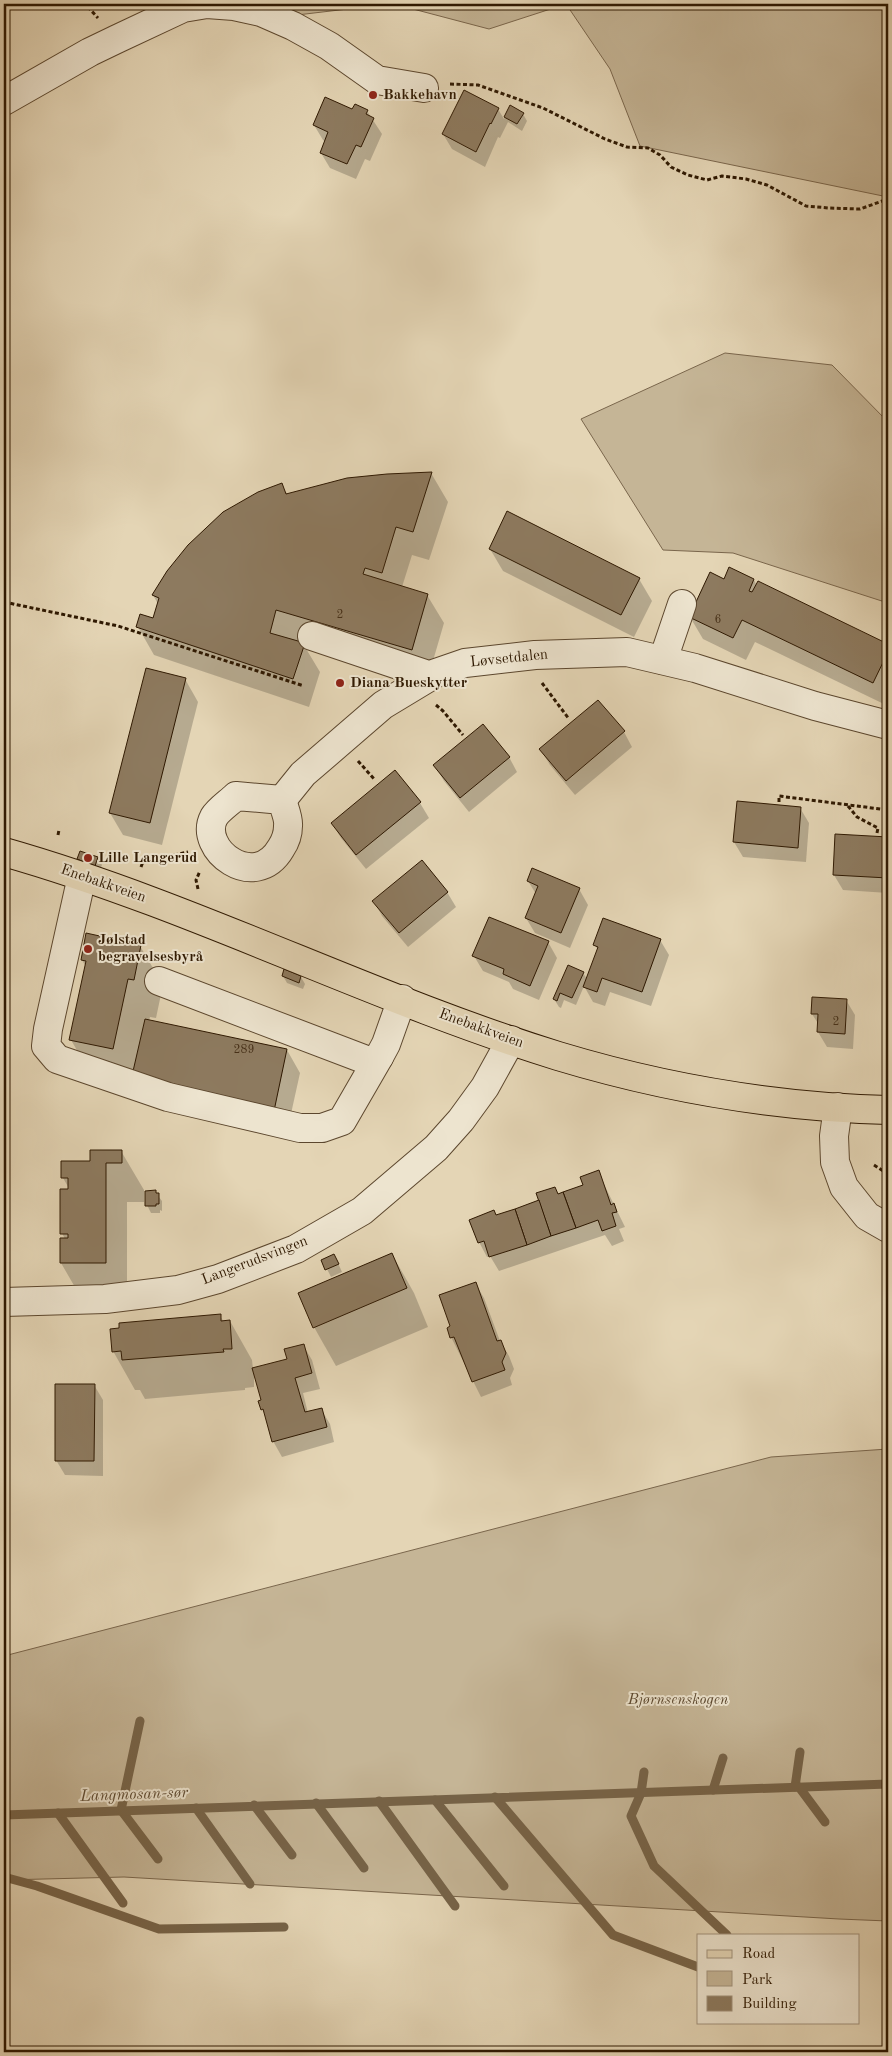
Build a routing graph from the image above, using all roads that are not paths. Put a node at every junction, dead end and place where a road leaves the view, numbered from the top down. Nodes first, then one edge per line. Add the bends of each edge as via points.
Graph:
1 (424, 88) road end
2 (4, 101) edge
3 (682, 604) dead end
4 (312, 636) dead end
5 (663, 660) junction
6 (431, 676) junction
7 (888, 725) edge
8 (282, 800) junction
9 (4, 852) edge
10 (82, 876) junction
11 (159, 980) dead end
12 (402, 999) junction
13 (511, 1040) junction
14 (379, 1057) junction
15 (838, 1107) junction
16 (888, 1110) edge
17 (888, 1228) edge
18 (4, 1302) edge

1 - 2 street via 378,80 329,46 260,12 207,4 183,8 90,52
3 - 5 street
4 - 6 street
5 - 6 street, Løvsetdalen via 627,652 535,655 465,663
5 - 7 street, Løvsetdalen
6 - 8 street, Løvsetdalen via 383,705 303,774
8 - 8 street via 236,796 214,816 211,830 215,845 238,866 264,865 276,856 289,825
9 - 10 main road, Enebakkveien
10 - 12 main road, Enebakkveien
10 - 14 street via 48,1029 46,1046 57,1060 168,1097 300,1128 322,1128 342,1121
11 - 14 street via 370,1060
12 - 13 main road, Enebakkveien
12 - 14 street
13 - 15 main road, Enebakkveien via 595,1066 682,1086 736,1096
13 - 18 street, Langerudsvingen via 485,1087 436,1148 362,1211 296,1249 218,1279 178,1290 104,1299
15 - 16 main road, Enebakkveien
15 - 17 street via 835,1162 844,1187 867,1216

